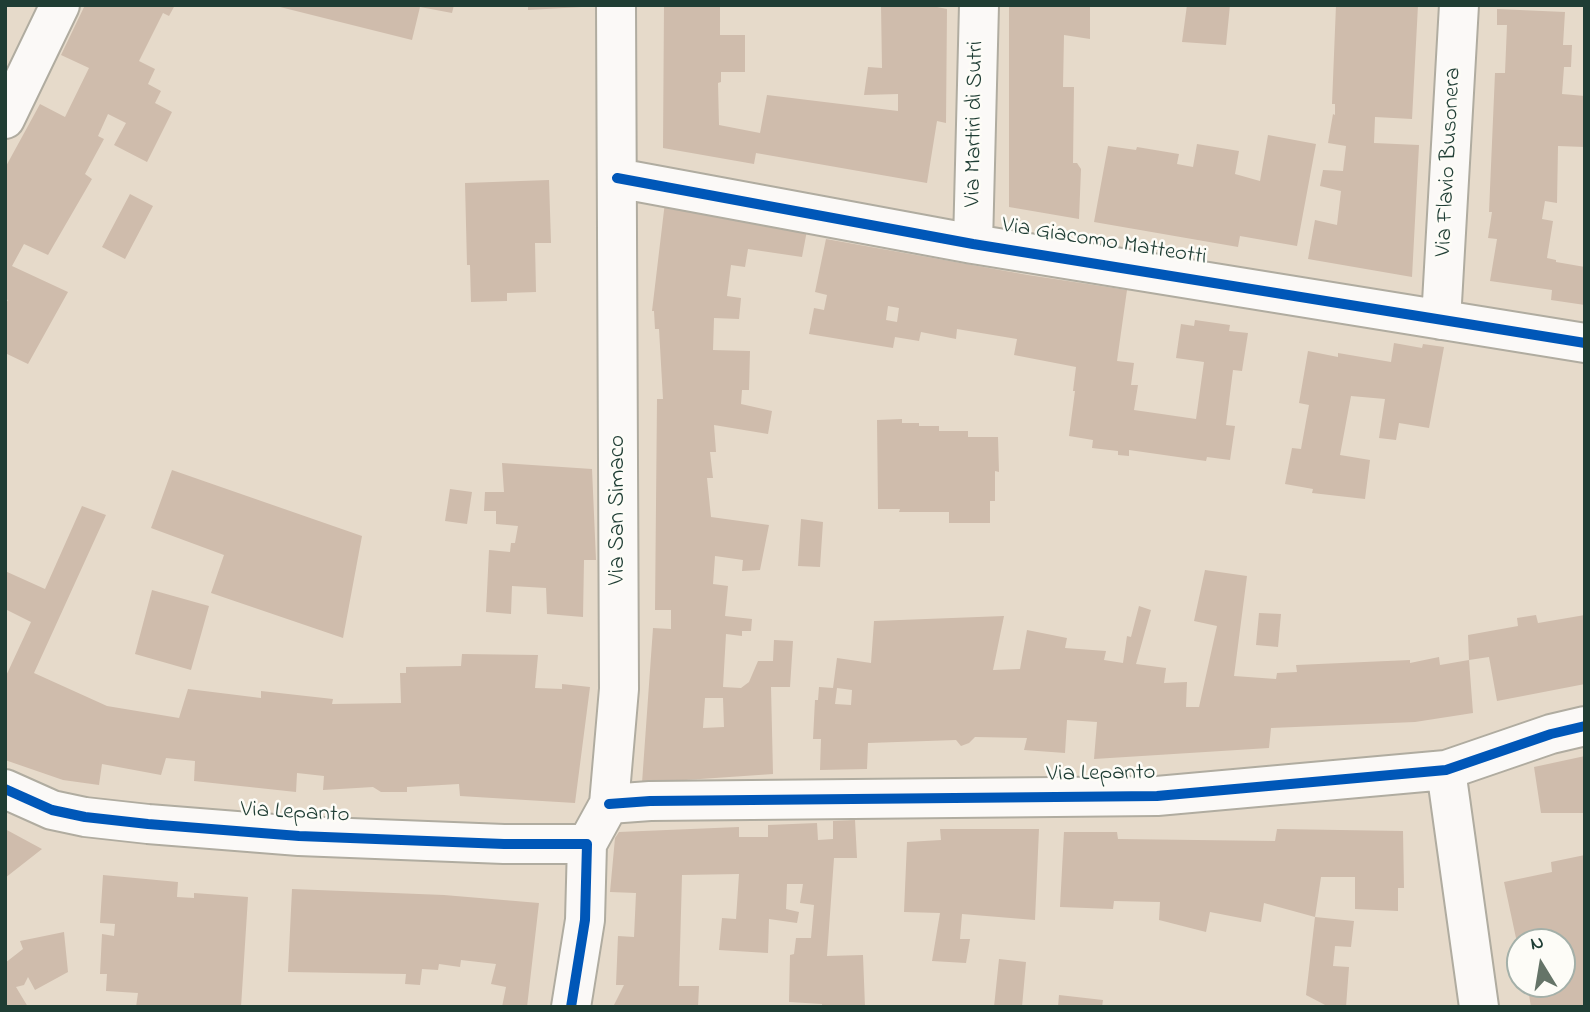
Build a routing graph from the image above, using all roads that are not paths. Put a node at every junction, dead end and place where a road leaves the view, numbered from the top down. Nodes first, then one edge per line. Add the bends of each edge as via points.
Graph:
1 (60, 5) edge
2 (616, 5) edge
3 (979, 5) edge
4 (1459, 5) edge
5 (5, 119) edge
6 (617, 178) junction
7 (974, 244) junction
8 (1441, 320) junction
9 (1585, 343) edge
10 (1585, 726) edge
11 (1446, 770) junction
12 (5, 789) edge
13 (609, 804) junction
14 (587, 844) junction
15 (570, 1007) edge
16 (1479, 1007) edge

1 - 5 street
2 - 6 street, Via San Simaco
3 - 7 street, Via Martiri di Sutri
4 - 8 street, Via Flavio Busonera
6 - 7 street, Via Giacomo Matteotti
6 - 13 street, Via San Simaco via 619,689
7 - 8 street, Via Giacomo Matteotti
8 - 9 street, Via Giacomo Matteotti
10 - 11 street, Via Lepanto
11 - 13 street, Via Lepanto via 1157,796
11 - 16 street
12 - 14 street, Via Lepanto via 52,810 148,824 299,836
13 - 14 street, Via San Simaco
14 - 15 street, Via San Simaco via 585,920

